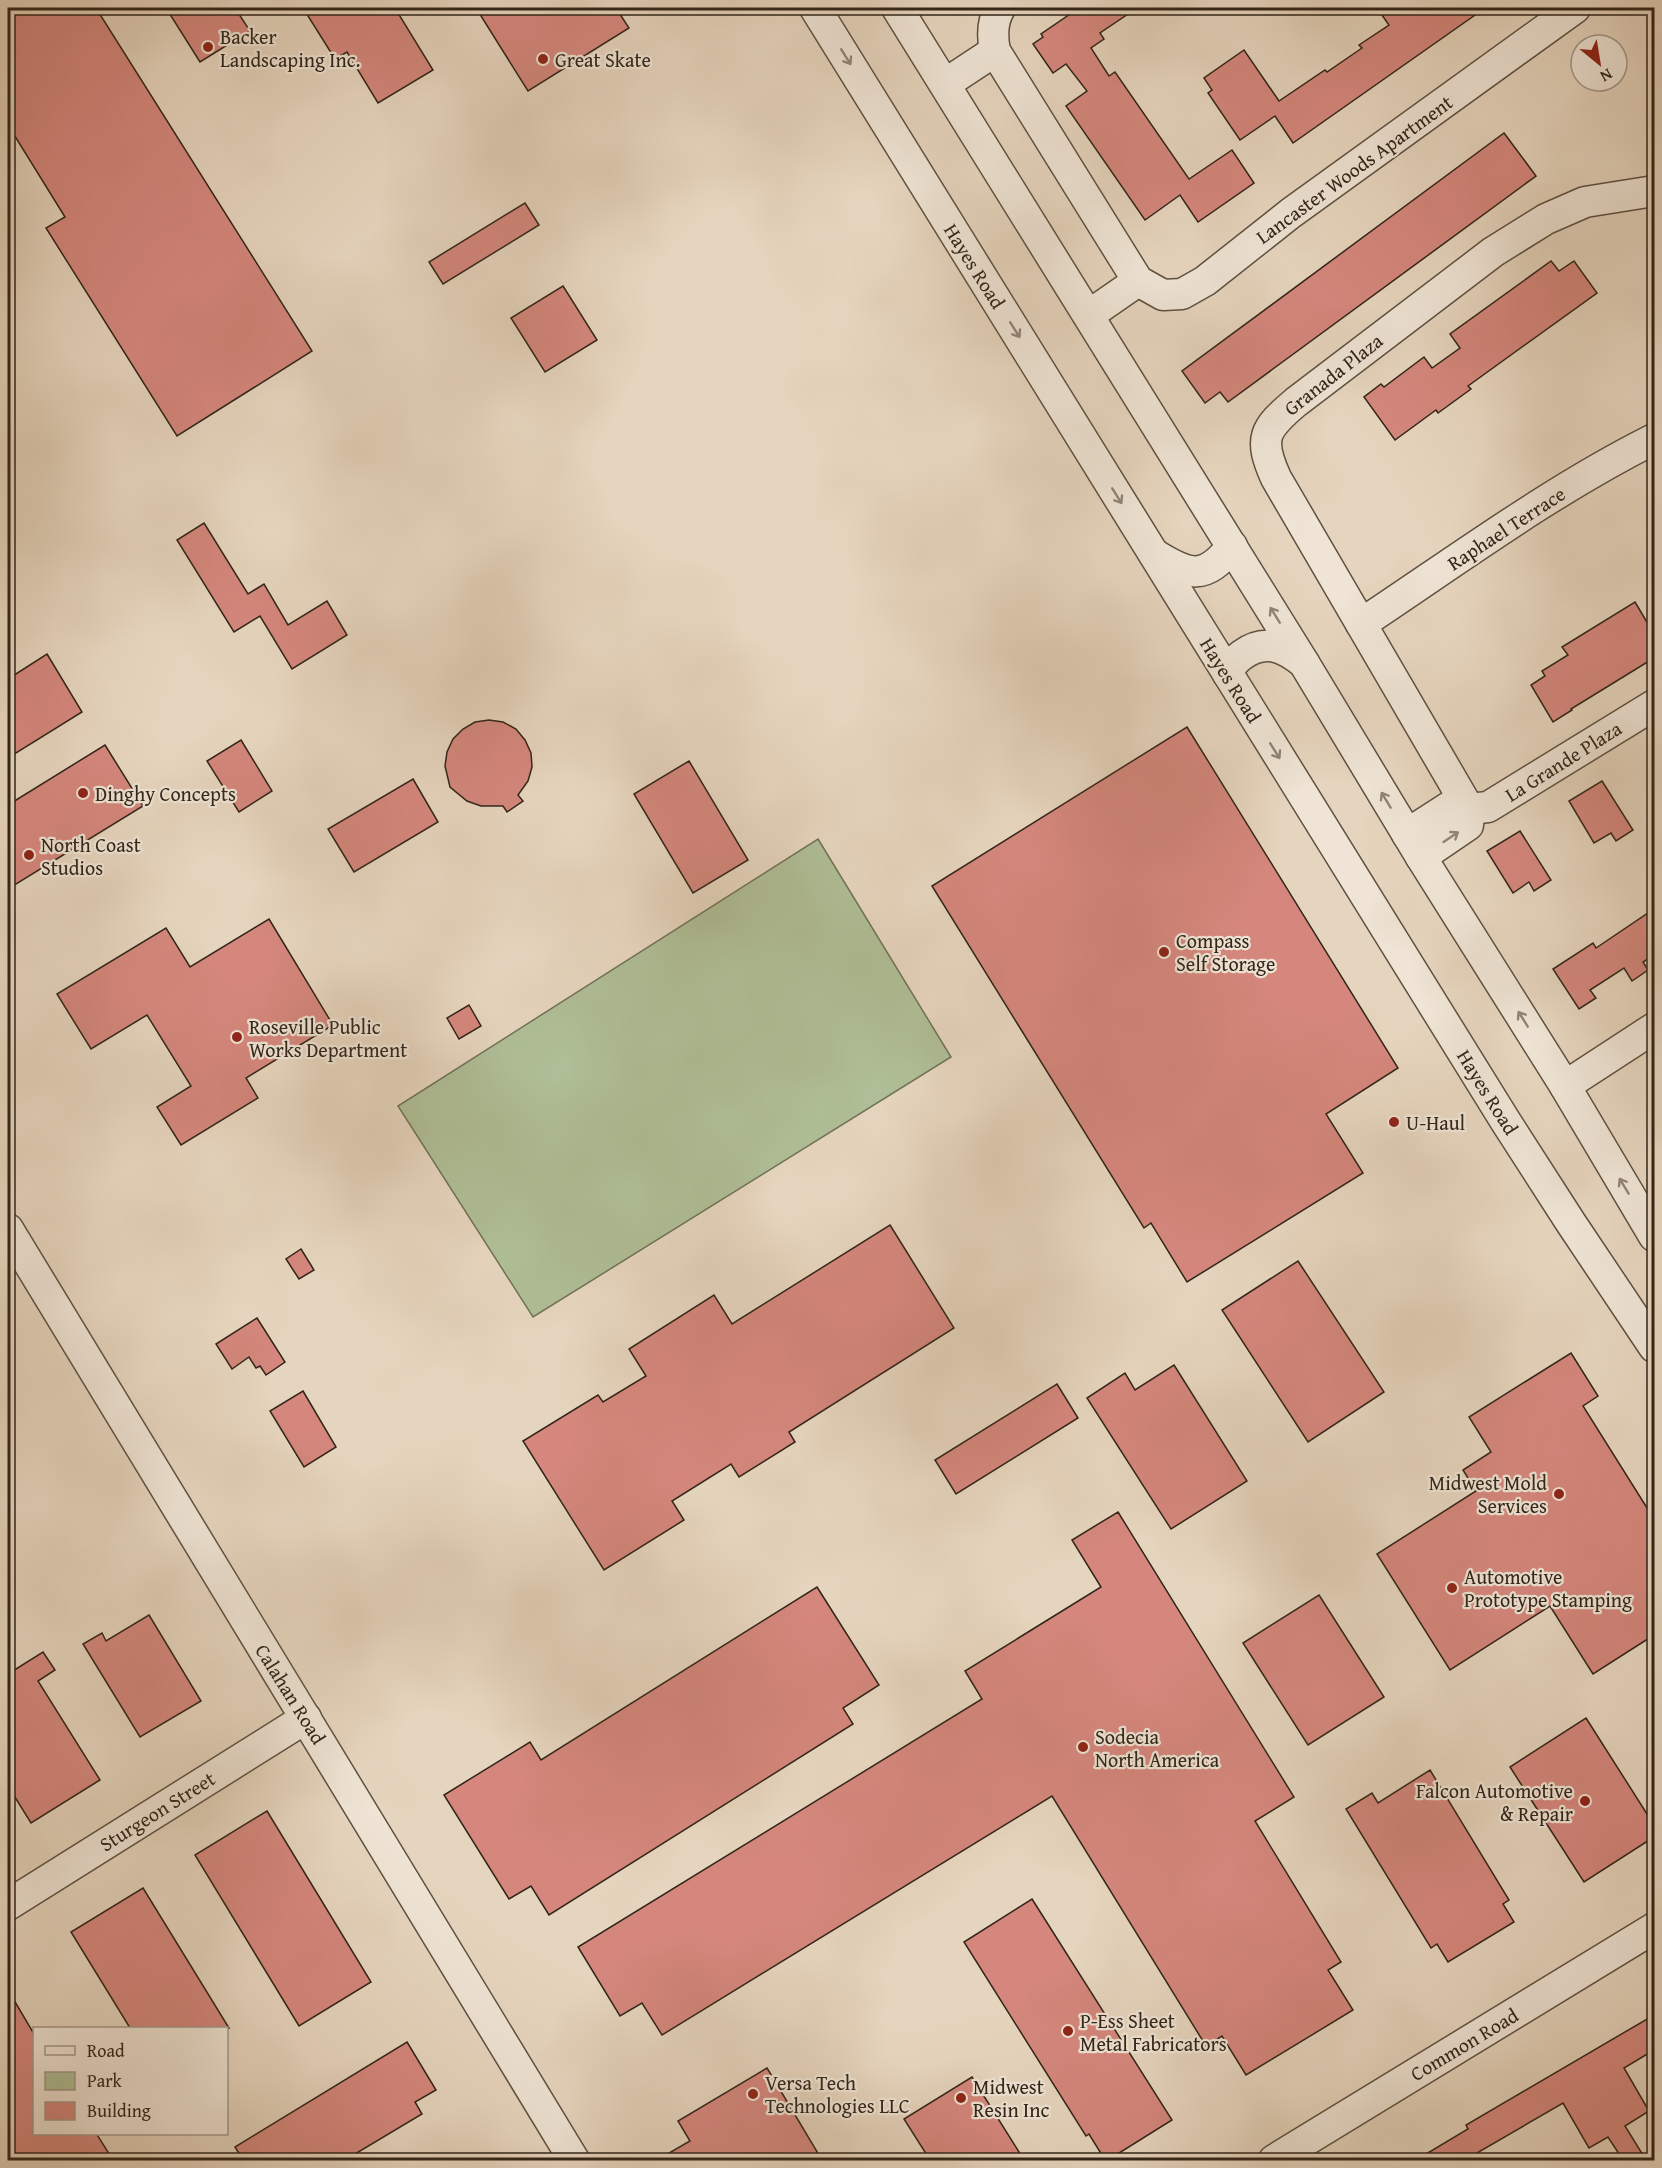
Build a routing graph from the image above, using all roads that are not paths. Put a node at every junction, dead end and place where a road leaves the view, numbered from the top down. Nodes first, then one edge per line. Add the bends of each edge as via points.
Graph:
1 (815, 8) edge
2 (897, 8) edge
3 (1000, 8) edge
4 (1567, 10) edge
5 (994, 51) junction
6 (945, 84) junction
7 (1654, 191) edge
8 (1138, 281) junction
9 (1089, 315) junction
10 (1654, 439) edge
11 (1232, 546) junction
12 (1152, 552) junction
13 (1361, 624) junction
14 (1304, 663) junction
15 (1228, 674) junction
16 (1654, 705) edge
17 (1468, 809) junction
18 (1414, 845) junction
19 (1654, 1028) edge
20 (1565, 1086) junction
21 (8, 1229) edge
22 (1654, 1236) edge
23 (1654, 1347) edge
24 (306, 1719) junction
25 (8, 1905) edge
26 (1654, 1928) edge
27 (574, 2160) edge
28 (1274, 2160) edge

1 -> 12 street, Hayes Road
2 - 6 street
3 - 5 street via 992,36
4 - 8 street, Lancaster Woods Apartment via 1205,281 1182,294 1163,295
5 - 6 street
5 - 8 street, Lancaster Woods Apartment
6 - 9 street
7 - 13 street, Granada Plaza via 1586,202 1546,219 1493,252 1296,402 1268,431 1267,458 1276,478
8 - 9 street
9 - 11 street
10 - 13 street, Raphael Terrace via 1569,487
11 - 12 street via 1216,564 1200,572 1176,568
14 -> 11 street
12 - 15 street, Hayes Road
13 - 17 street, Granada Plaza
14 - 15 street via 1282,648 1265,645 1241,656
18 -> 14 street
15 -> 23 street, Hayes Road via 1510,1128
16 - 17 street, La Grande Plaza via 1488,807
17 - 18 street via 1468,825
20 -> 18 street
19 - 20 street
22 -> 20 street
21 - 24 street, Calahan Road
24 - 25 street, Sturgeon Street
24 - 27 street, Calahan Road
26 - 28 street, Common Road

